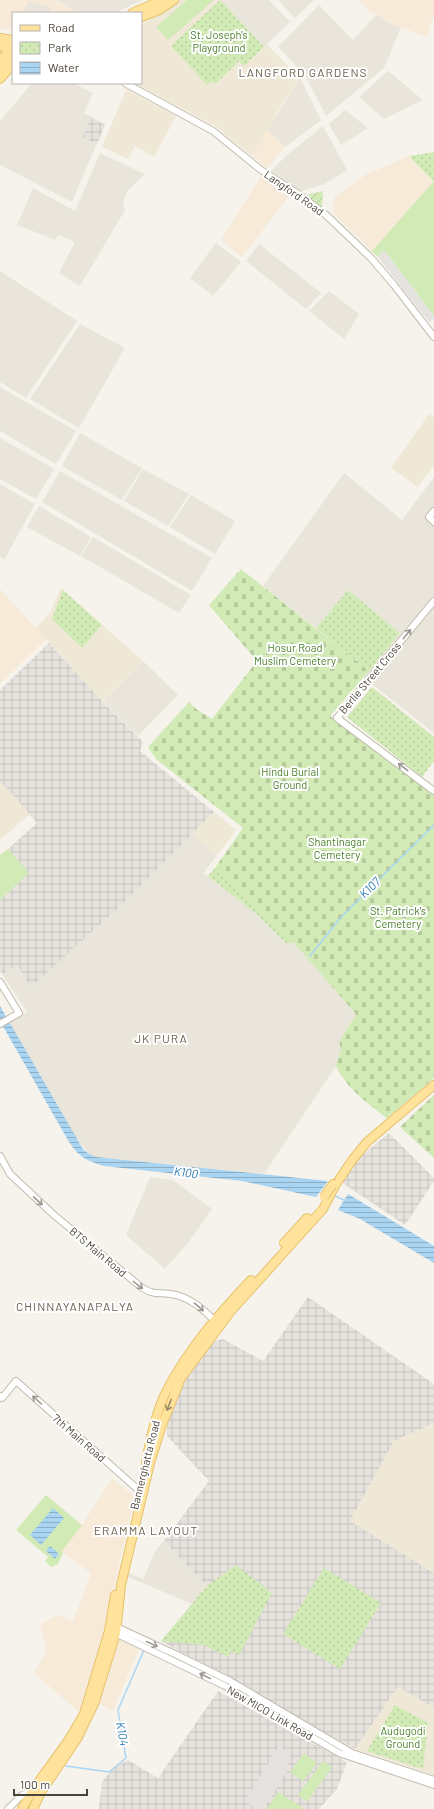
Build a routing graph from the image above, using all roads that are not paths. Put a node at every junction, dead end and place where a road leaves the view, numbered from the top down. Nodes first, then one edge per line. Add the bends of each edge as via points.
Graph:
1 (153, 0) edge
2 (162, 0) edge
3 (173, 0) edge
4 (127, 12) edge
5 (134, 12) edge
6 (142, 16) edge
7 (0, 33) edge
8 (12, 35) edge
9 (0, 38) edge
10 (12, 40) edge
11 (0, 46) edge
12 (12, 50) edge
13 (0, 61) edge
14 (12, 61) edge
15 (12, 65) edge
16 (0, 69) edge
17 (0, 73) edge
18 (0, 79) edge
19 (127, 84) edge
20 (434, 337) edge
21 (434, 511) edge
22 (434, 522) edge
23 (434, 601) edge
24 (434, 791) edge
25 (0, 982) edge
26 (0, 1023) edge
27 (434, 1085) edge
28 (0, 1156) edge
29 (217, 1322) junction
30 (0, 1396) edge
31 (141, 1492) junction
32 (113, 1629) junction
33 (434, 1780) edge
34 (434, 1785) edge
35 (32, 1790) junction
36 (39, 1796) junction
37 (8, 1809) edge
38 (22, 1809) edge
39 (33, 1809) edge
40 (37, 1809) edge

1 - 4 main road
2 - 5 main road
3 - 6 main road
7 - 8 main road
9 - 10 main road
11 - 12 main road
12 - 13 main road
12 - 16 main road
14 - 17 main road
15 - 18 main road
19 - 20 street, Langford Road via 213,131 261,170 326,215 371,258
21 - 22 street via 429,518
24 -> 23 street, Berlie Street Cross via 337,718
25 - 26 street via 19,1013
27 - 29 main road, Bannerghatta Road, bridge via 367,1142 324,1199
28 -> 29 street, BTS Main Road via 10,1174 54,1215 141,1288 151,1294 170,1294 192,1301
29 -> 31 main road, Bannerghatta Road via 211,1336 176,1386
29 - 31 main road, Bannerghatta Road via 184,1360 166,1392 156,1421
31 -> 30 street, 7th Main Road via 16,1382 2,1398
31 - 32 main road, Bannerghatta Road
32 -> 33 street, New MICO Link Road via 230,1681 352,1753
34 -> 32 street, New MICO Link Road via 339,1753 225,1686
32 - 35 main road, Bannerghatta Road via 84,1714 68,1741
32 - 36 main road, Bannerghatta Road via 98,1693 86,1722
35 - 37 street via 21,1796
35 - 38 main road, Bannerghatta Road
36 - 39 main road, Bannerghatta Road
36 - 40 street

